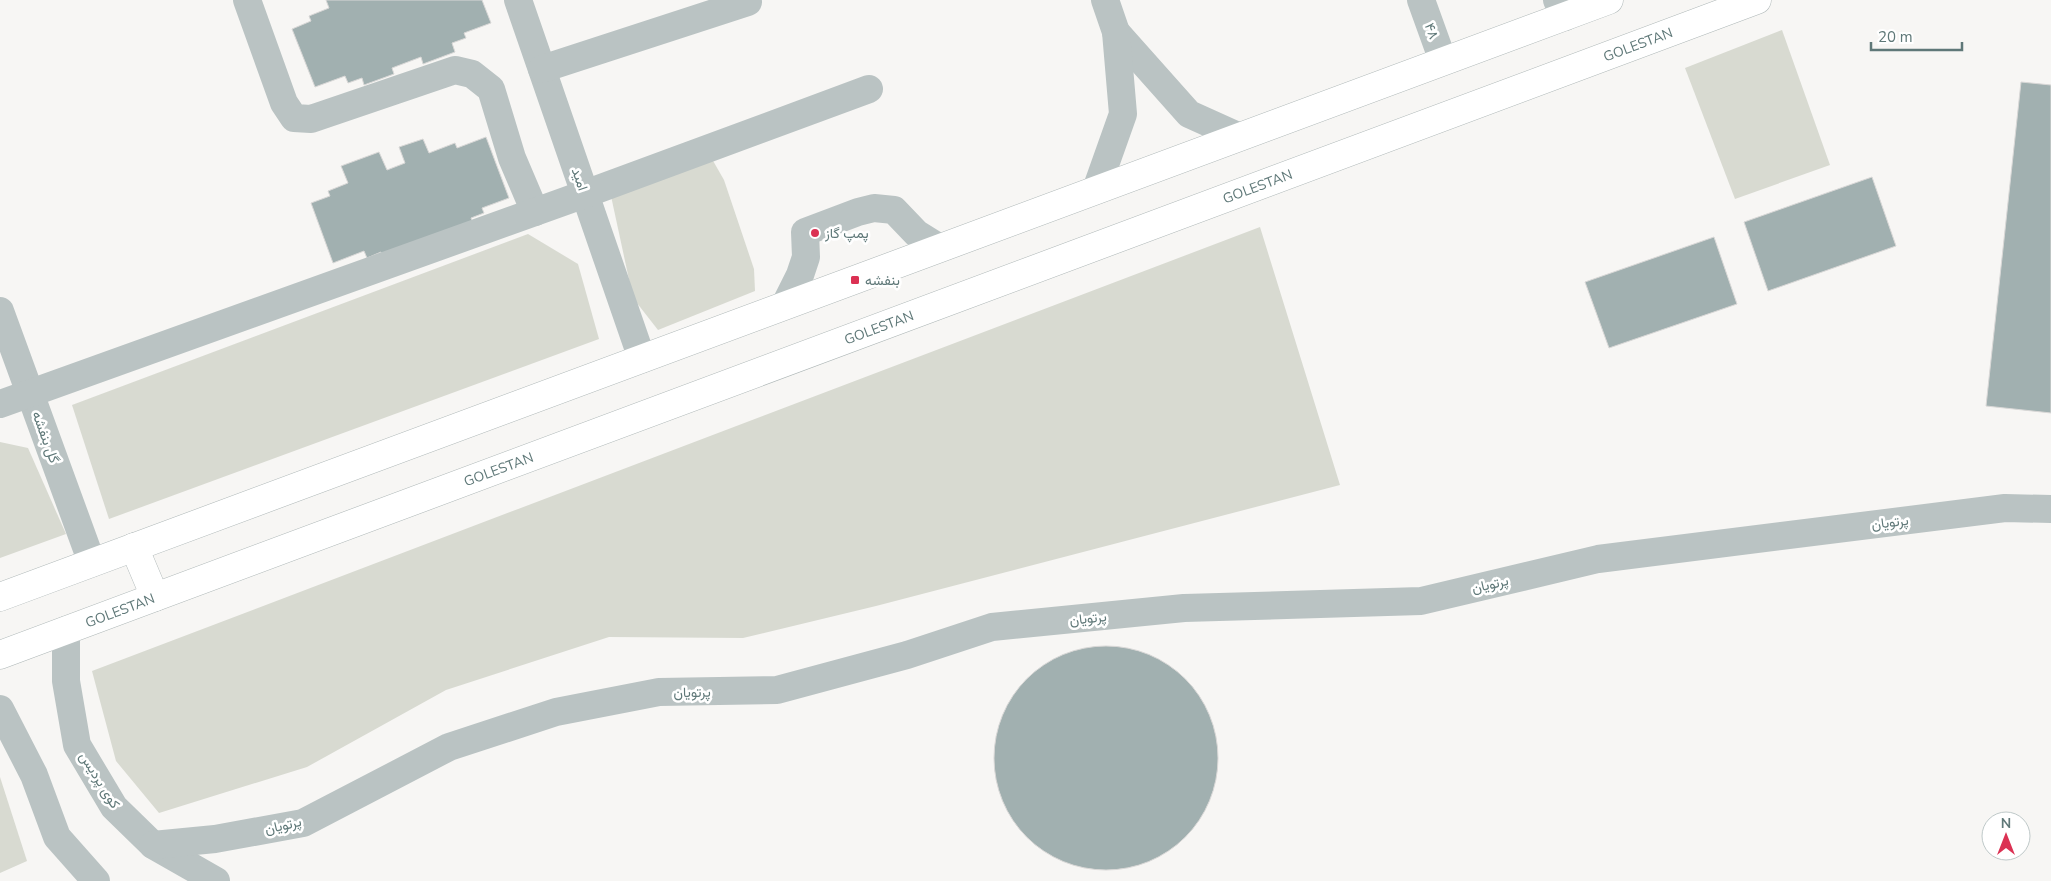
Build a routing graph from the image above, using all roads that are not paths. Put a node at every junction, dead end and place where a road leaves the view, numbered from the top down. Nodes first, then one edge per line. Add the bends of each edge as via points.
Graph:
1 (247, 0) edge
2 (518, 0) edge
3 (1105, 0) edge
4 (1421, 0) edge
5 (1609, 0) edge
6 (1757, 0) edge
7 (748, 2) dead end
8 (1561, 8) edge
9 (1116, 32) junction
10 (1443, 62) junction
11 (542, 69) junction
12 (869, 89) dead end
13 (1240, 137) junction
14 (1096, 190) junction
15 (585, 194) junction
16 (535, 212) junction
17 (940, 248) junction
18 (785, 306) junction
19 (0, 311) edge
20 (642, 358) junction
21 (30, 392) junction
22 (0, 404) edge
23 (2051, 509) edge
24 (134, 547) junction
25 (92, 563) junction
26 (0, 597) edge
27 (155, 597) junction
28 (66, 630) junction
29 (0, 655) edge
30 (0, 709) edge
31 (57, 837) junction
32 (153, 844) junction
33 (70, 881) edge
34 (96, 881) edge
35 (216, 881) edge

1 - 16 street via 284,103 294,118 312,119 454,70 472,74 491,89 515,167
2 - 11 street, امید
3 - 9 street
4 - 10 street, ۴۸
5 - 8 main road
6 - 27 main road, GOLESTAN
7 - 11 street
8 - 10 main road
9 - 13 street via 1189,114
9 - 14 street via 1123,114
10 - 13 main road
11 - 15 street, امید
12 - 15 street
13 - 14 main road
14 - 17 main road
15 - 16 street
15 - 20 street, امید
16 - 21 street
17 - 18 main road
17 - 18 street via 916,233 894,210 874,208 858,212 805,232 806,257
18 - 20 main road
19 - 21 street, گل بنفشه
20 - 24 main road
21 - 22 street
21 - 25 street, گل بنفشه
23 - 32 street, پرتویان via 2005,508 1598,559 1422,600 1184,608 992,627 907,655 777,690 659,692 556,712 449,747 302,823 215,839
24 - 25 main road
24 - 27 main road
25 - 26 main road
27 - 28 main road, GOLESTAN
28 - 29 main road, GOLESTAN
28 - 32 street, کوی پردیس via 66,681 78,745 114,807
30 - 31 street via 34,775
31 - 33 street
31 - 34 street
32 - 35 street, کوی پردیس

